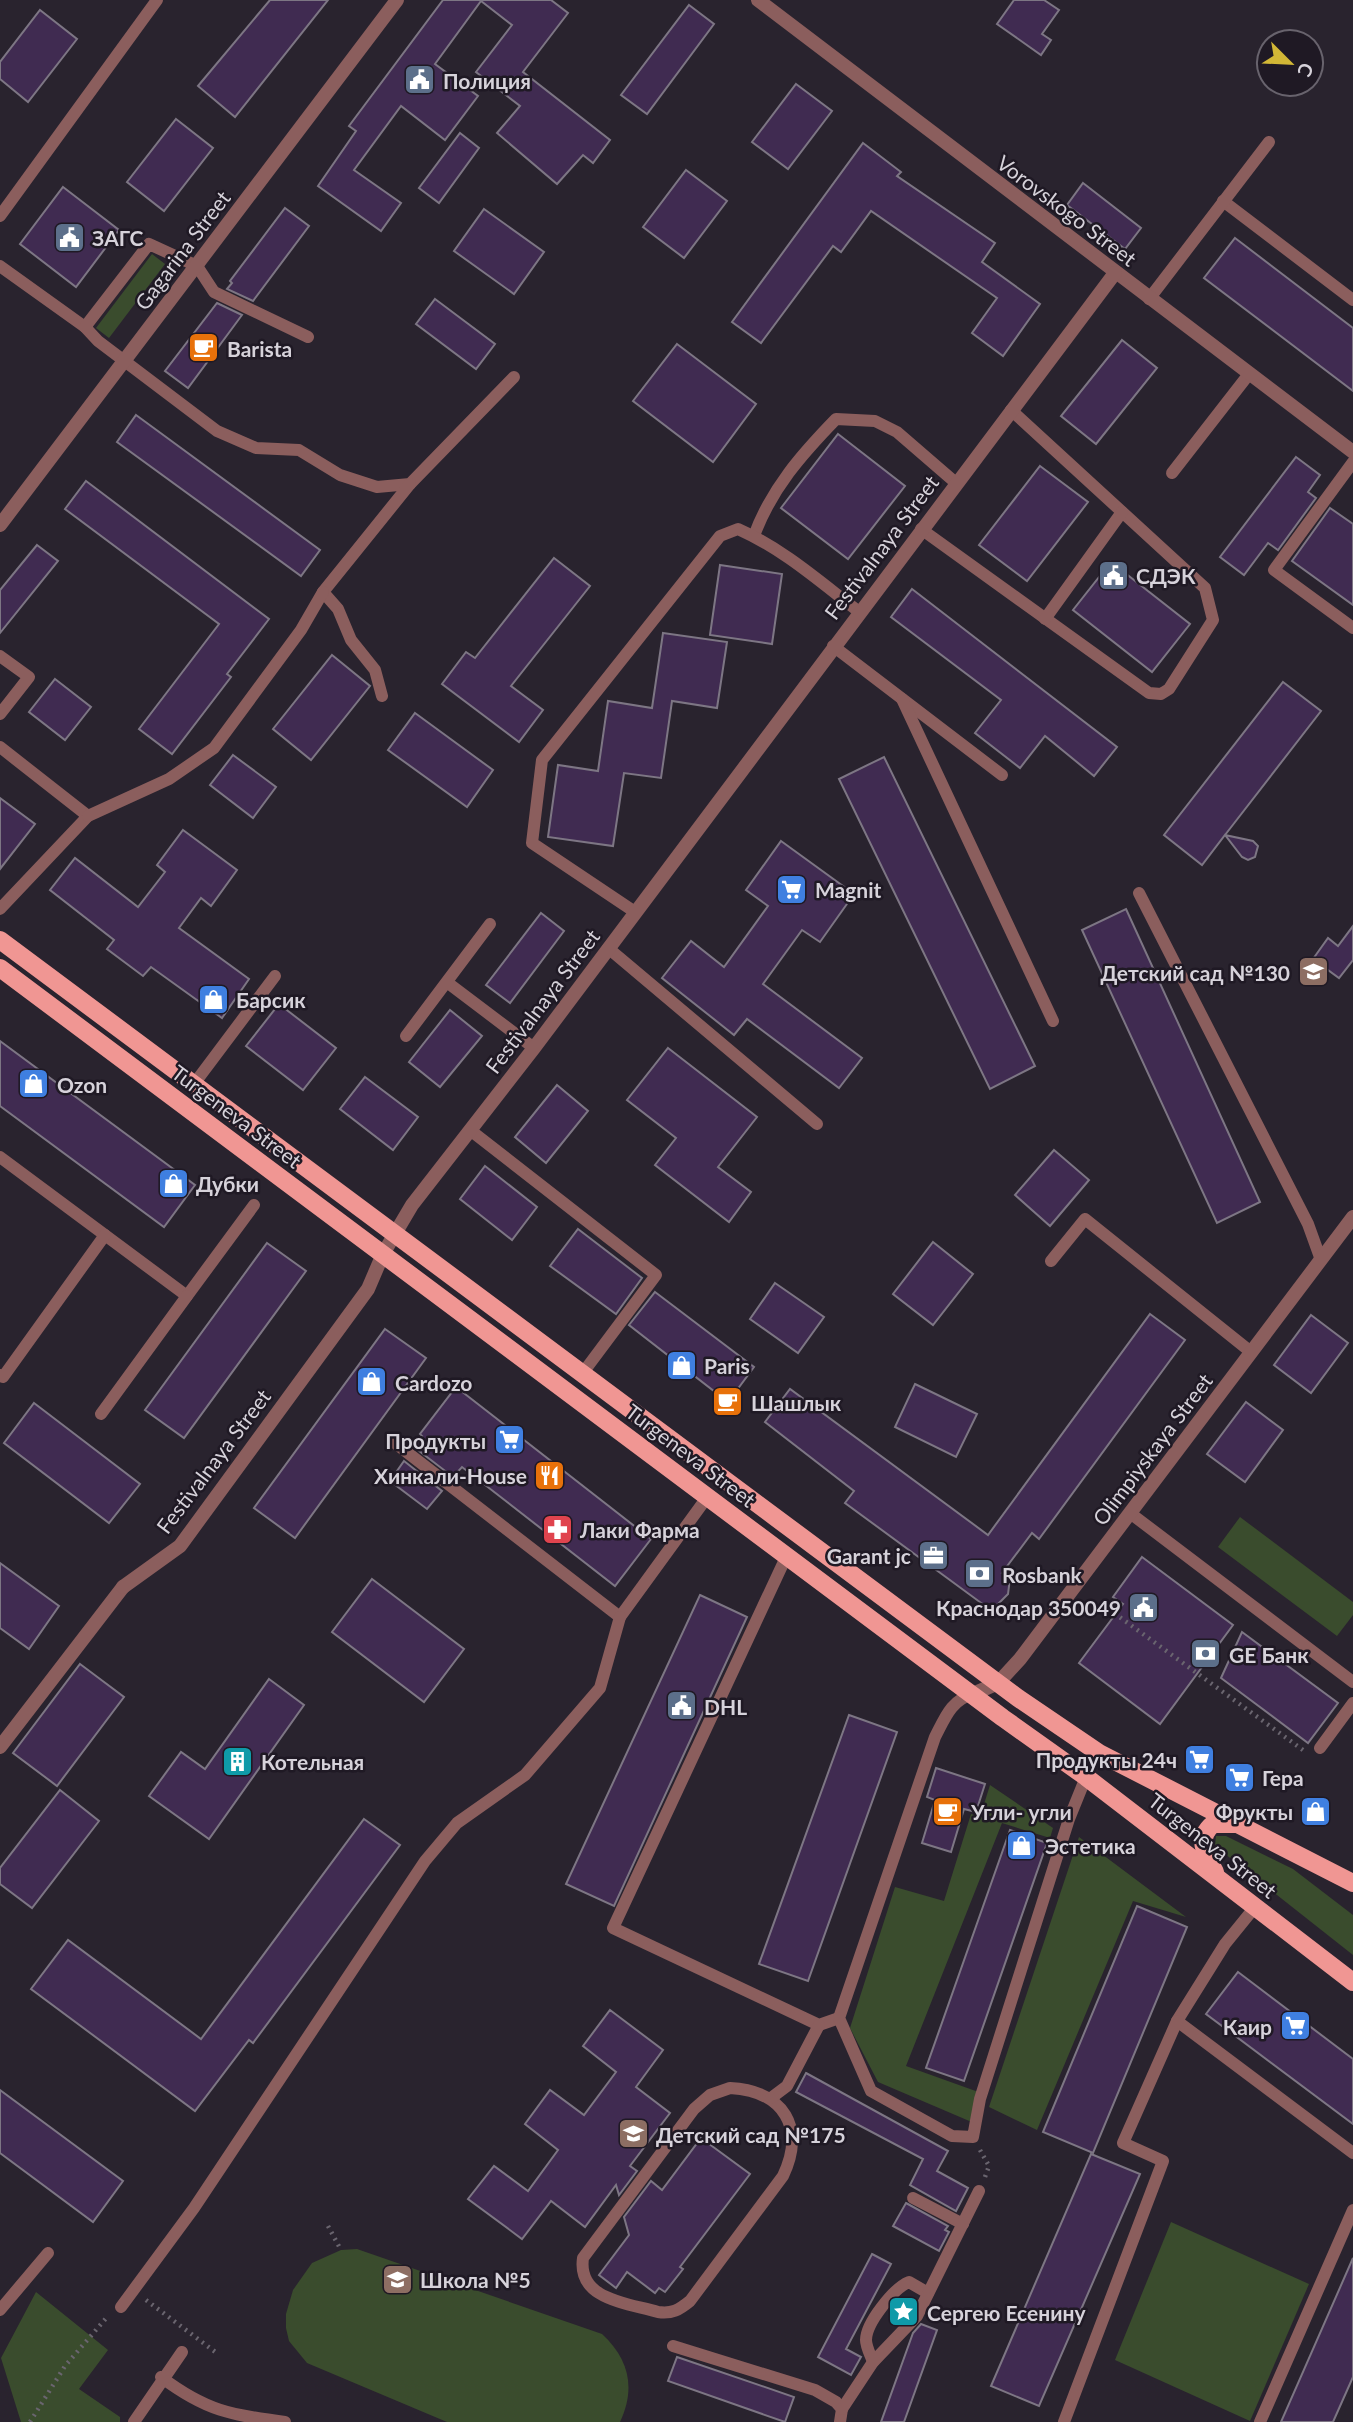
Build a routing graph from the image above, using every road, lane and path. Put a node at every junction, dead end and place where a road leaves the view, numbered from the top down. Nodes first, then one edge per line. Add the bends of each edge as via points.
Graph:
1 (157, 0) edge
2 (397, 0) edge
3 (758, 0) edge
4 (1269, 142) dead end
5 (1223, 201) junction
6 (0, 216) edge
7 (197, 265) junction
8 (0, 266) edge
9 (1115, 273) junction
10 (1351, 296) edge
11 (1149, 299) junction
12 (85, 327) junction
13 (308, 337) dead end
14 (124, 361) junction
15 (1249, 374) junction
16 (514, 377) dead end
17 (1011, 410) junction
18 (1353, 452) edge
19 (1353, 462) edge
20 (1172, 473) dead end
21 (956, 483) junction
22 (410, 484) junction
23 (1122, 512) junction
24 (2, 517) edge
25 (921, 529) junction
26 (754, 536) junction
27 (323, 592) junction
28 (858, 611) junction
29 (1045, 619) junction
30 (1353, 628) edge
31 (833, 646) junction
32 (0, 656) edge
33 (382, 696) dead end
34 (902, 699) junction
35 (0, 715) edge
36 (0, 747) edge
37 (1002, 775) dead end
38 (88, 816) junction
39 (1139, 893) dead end
40 (0, 909) edge
41 (635, 912) junction
42 (489, 925) dead end
43 (0, 940) edge
44 (608, 948) junction
45 (0, 968) edge
46 (275, 976) dead end
47 (448, 983) junction
48 (1053, 1021) dead end
49 (406, 1037) dead end
50 (534, 1048) junction
51 (194, 1084) junction
52 (817, 1124) dead end
53 (470, 1130) junction
54 (0, 1157) edge
55 (254, 1205) dead end
56 (1353, 1217) edge
57 (394, 1233) junction
58 (105, 1235) junction
59 (383, 1254) junction
60 (1321, 1260) junction
61 (1051, 1261) dead end
62 (187, 1296) junction
63 (1251, 1352) junction
64 (582, 1374) junction
65 (0, 1375) edge
66 (101, 1414) dead end
67 (395, 1443) dead end
68 (708, 1496) junction
69 (1130, 1513) junction
70 (787, 1555) junction
71 (1103, 1605) dead end
72 (620, 1617) junction
73 (1353, 1682) edge
74 (998, 1683) junction
75 (973, 1694) junction
76 (1353, 1703) edge
77 (0, 1747) edge
78 (1317, 1753) joint
79 (1086, 1777) junction
80 (1242, 1825) junction
81 (1218, 1878) junction
82 (1353, 1883) edge
83 (1255, 1907) junction
84 (1353, 1982) edge
85 (839, 2018) junction
86 (1177, 2021) junction
87 (819, 2025) junction
88 (771, 2098) junction
89 (973, 2137) junction
90 (1353, 2153) edge
91 (979, 2191) joint
92 (914, 2198) dead end
93 (1353, 2210) edge
94 (963, 2224) junction
95 (328, 2226) dead end
96 (341, 2250) dead end
97 (48, 2253) dead end
98 (928, 2293) junction
99 (0, 2310) edge
100 (116, 2310) joint
101 (673, 2346) dead end
102 (182, 2352) dead end
103 (873, 2362) junction
104 (162, 2377) junction
105 (841, 2416) edge
106 (226, 2418) edge
107 (30, 2422) edge
108 (134, 2422) edge
109 (285, 2422) edge
110 (1064, 2422) edge
111 (1260, 2422) edge

1 - 6 lane
2 - 7 street, Gagarina Street
3 - 9 street, Vorovskogo Street
4 - 5 lane
5 - 10 lane
5 - 11 lane
7 - 12 lane via 149,244
7 - 13 lane via 214,292
7 - 14 street, Gagarina Street
8 - 12 lane
9 - 11 street, Vorovskogo Street
9 - 17 street, Festivalnaya Street
11 - 15 street, Vorovskogo Street
12 - 14 lane
14 - 22 lane via 230,437 256,448 299,450 340,475 377,487
14 - 24 street, Gagarina Street
15 - 18 street, Vorovskogo Street
15 - 20 lane
16 - 22 lane
17 - 21 street, Festivalnaya Street
17 - 23 lane
19 - 30 lane via 1274,570
21 - 25 street, Festivalnaya Street
21 - 26 lane via 897,432 875,421 836,418 797,460 764,509
22 - 27 lane
23 - 29 lane
23 - 29 lane via 1205,588 1211,609 1213,620 1169,688 1160,694 1149,693
25 - 28 street, Festivalnaya Street
25 - 29 lane
26 - 28 lane via 785,554
26 - 41 lane via 738,528 720,536 542,760 532,843
27 - 33 lane via 375,670
27 - 38 lane via 301,630 214,748 169,779
28 - 31 street, Festivalnaya Street
31 - 34 lane
31 - 41 street, Festivalnaya Street
32 - 35 lane via 29,677
34 - 37 lane
34 - 48 lane
36 - 38 lane
38 - 40 lane
39 - 60 lane via 1308,1224
41 - 44 street, Festivalnaya Street
42 - 47 lane
43 - 51 main road, Turgeneva Street
44 - 50 street, Festivalnaya Street
44 - 52 lane
45 - 59 main road, Turgeneva Street
46 - 51 lane
47 - 49 lane
47 - 50 lane
50 - 53 street, Festivalnaya Street
51 - 57 main road, Turgeneva Street
53 - 57 street, Festivalnaya Street
53 - 64 lane via 656,1275
54 - 58 lane
55 - 62 lane
56 - 60 street, Olimpiyskaya Street
57 - 59 street, Festivalnaya Street
57 - 64 main road, Turgeneva Street
58 - 62 lane
58 - 65 lane via 3,1377
59 - 68 main road, Turgeneva Street
59 - 77 street, Festivalnaya Street via 368,1289 180,1546 123,1587
60 - 63 street, Olimpiyskaya Street
61 - 63 lane via 1085,1219
62 - 66 lane
63 - 69 street, Olimpiyskaya Street
64 - 74 main road, Turgeneva Street
67 - 72 lane
68 - 70 main road, Turgeneva Street
68 - 72 lane
69 - 73 lane
69 - 74 street, Olimpiyskaya Street
70 - 75 main road, Turgeneva Street
70 - 87 lane via 613,1928
71 - 78 path
72 - 100 lane via 600,1688 525,1775 457,1823 425,1861 194,2208
74 - 75 street, Olimpiyskaya Street
74 - 80 main road, Turgeneva Street via 1099,1753
75 - 79 main road, Turgeneva Street
75 - 85 lane via 961,1697 951,1707 935,1737
76 - 78 lane
79 - 81 main road, Turgeneva Street
79 - 89 lane via 980,2099
80 - 81 main road via 1223,1822 1206,1830 1202,1845
80 - 82 main road, Turgeneva Street
81 - 83 main road, Turgeneva Street
83 - 84 main road, Turgeneva Street
83 - 86 lane via 1225,1944
85 - 87 lane
85 - 89 lane via 871,2091 951,2136
86 - 90 lane
86 - 110 lane via 1123,2143 1163,2161
87 - 88 lane via 787,2086
88 - 88 lane via 786,2115 793,2135 792,2157 783,2176 690,2301 669,2314 594,2292 586,2285 583,2259 694,2109 710,2095 730,2088
89 - 91 path via 989,2166
91 - 94 lane
92 - 94 lane
93 - 111 lane
94 - 98 lane
95 - 96 path
97 - 99 lane
98 - 103 lane via 917,2316
98 - 103 lane via 909,2283 895,2288 865,2342
100 - 107 path via 65,2366
101 - 105 lane via 815,2390 836,2402
102 - 104 lane
103 - 105 lane
104 - 106 lane
104 - 108 lane
106 - 109 lane

